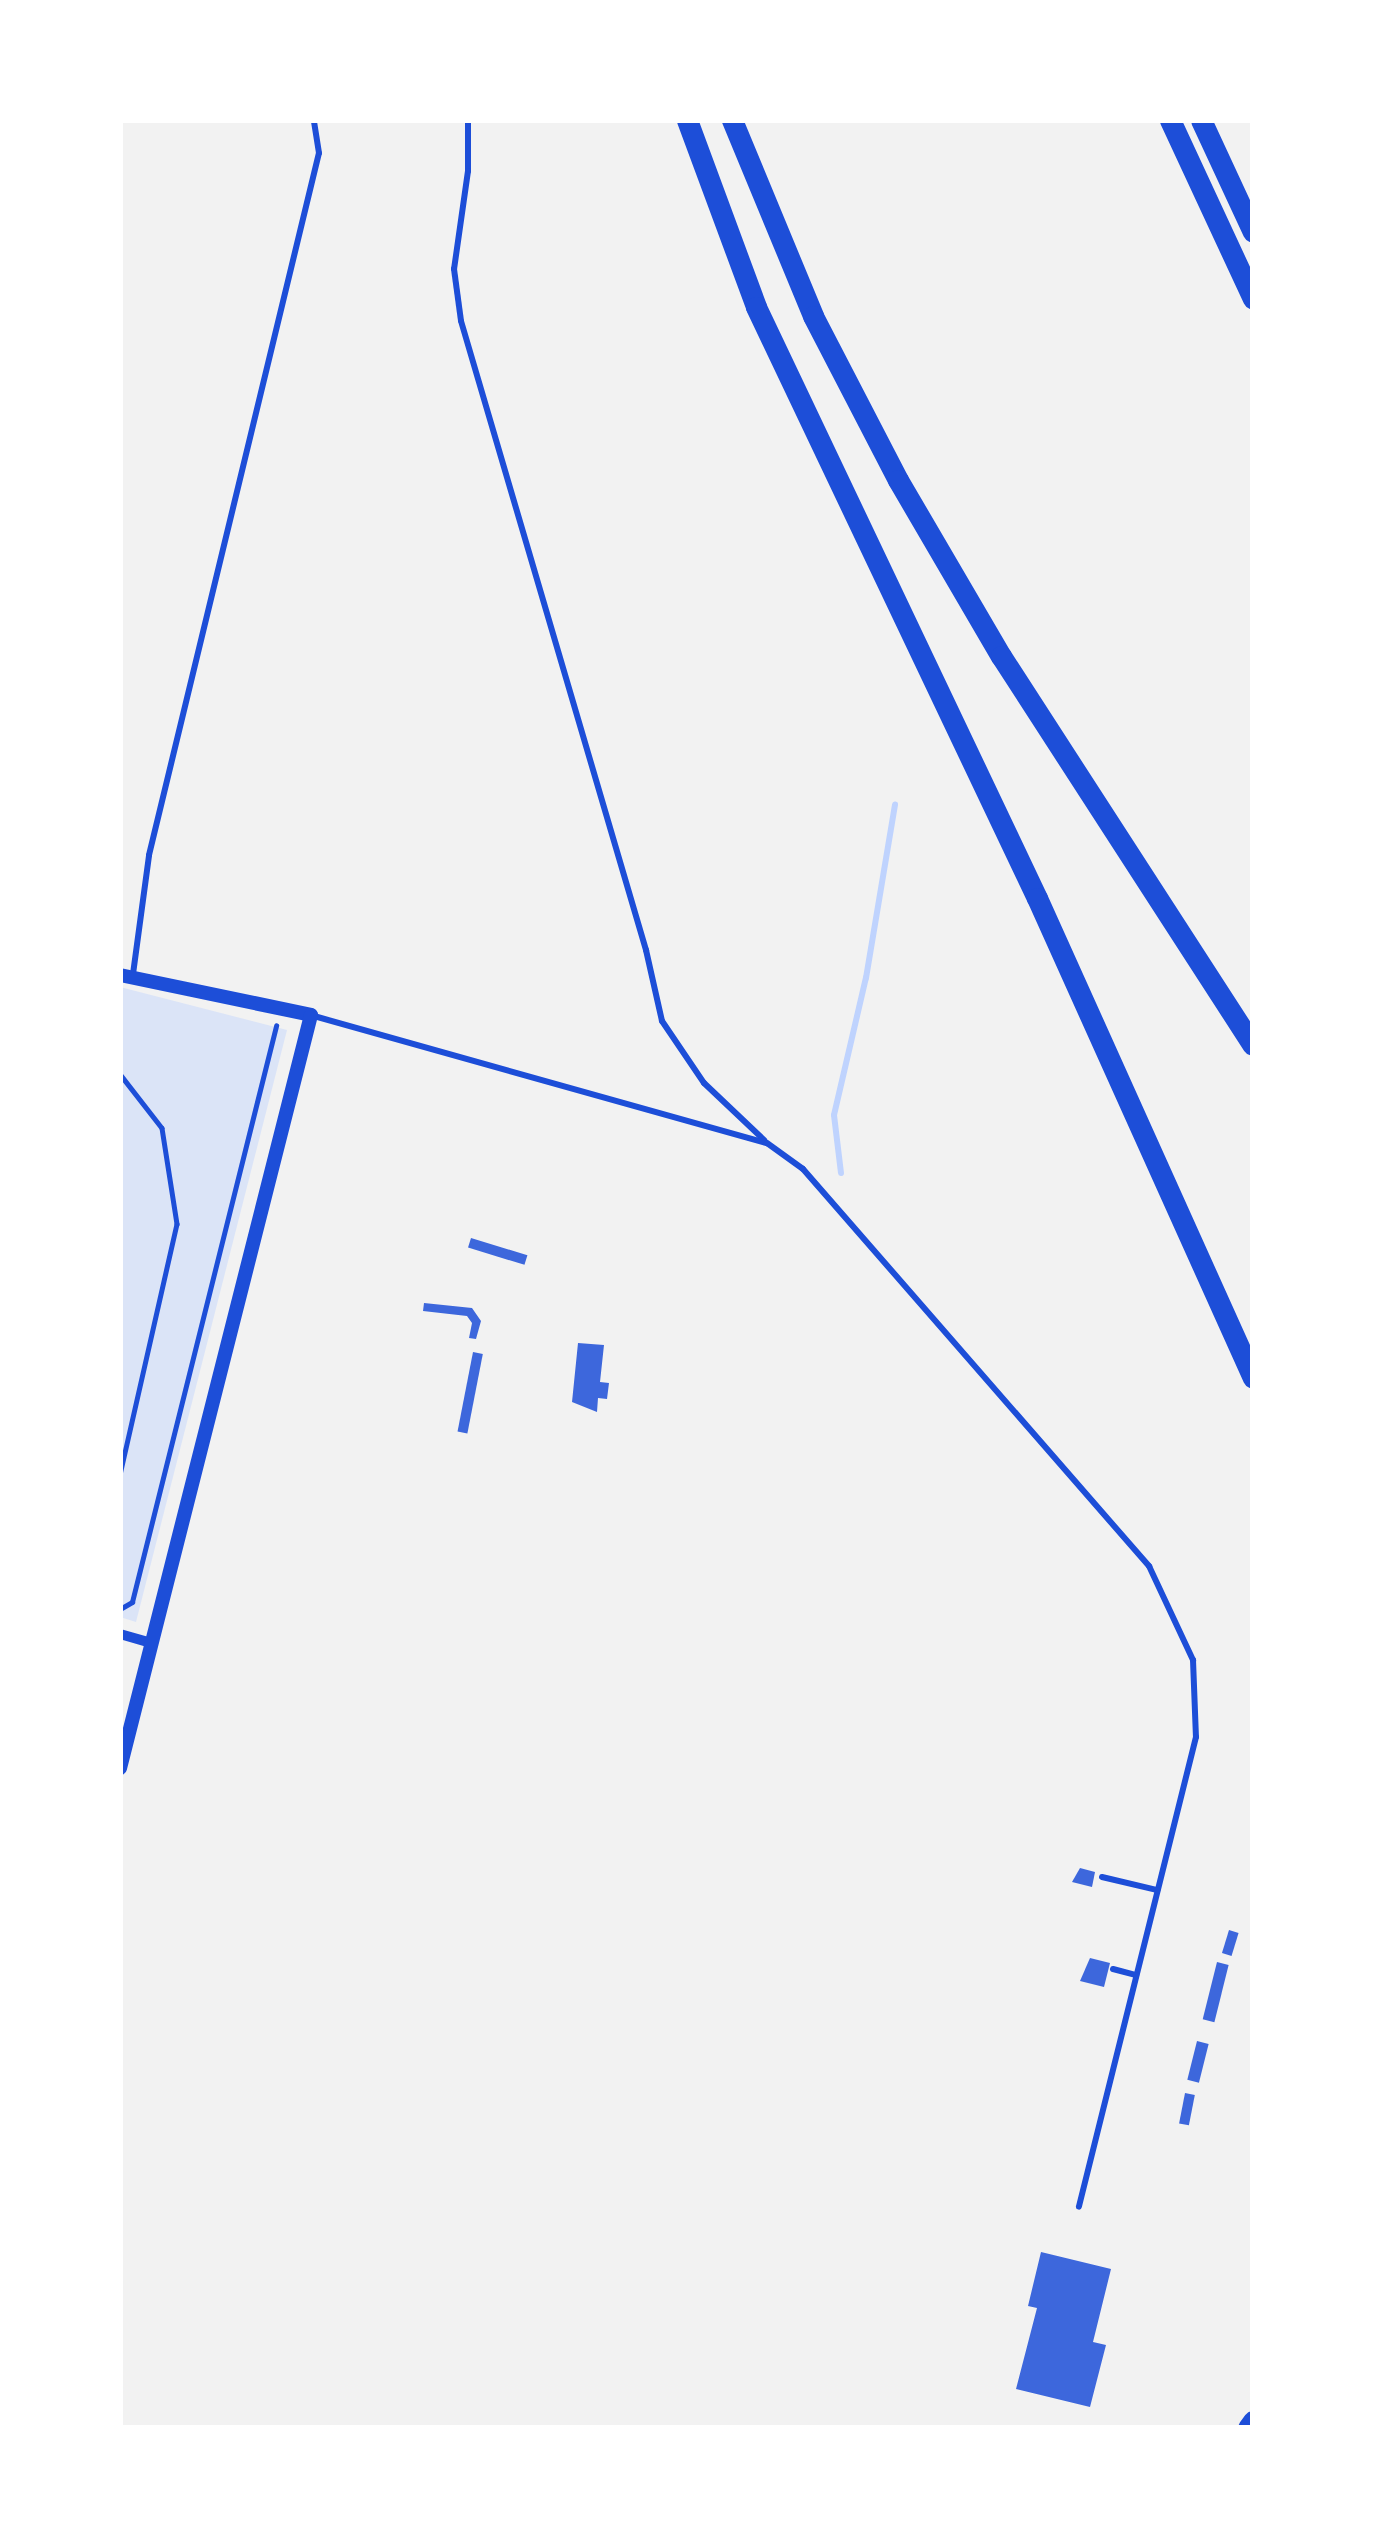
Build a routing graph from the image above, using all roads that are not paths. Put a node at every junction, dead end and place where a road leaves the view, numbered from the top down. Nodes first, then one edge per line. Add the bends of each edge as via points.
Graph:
1 (314, 120) edge
2 (469, 120) edge
3 (687, 120) edge
4 (732, 120) edge
5 (1170, 120) edge
6 (1201, 120) edge
7 (1253, 232) edge
8 (1253, 299) edge
9 (126, 976) edge
10 (311, 1015) junction
11 (1253, 1045) edge
12 (767, 1143) junction
13 (1253, 1378) edge
14 (120, 1634) edge
15 (152, 1642) junction
16 (120, 1768) edge
17 (1102, 1877) dead end
18 (1157, 1890) junction
19 (1113, 1969) dead end
20 (1136, 1975) junction
21 (1079, 2207) dead end

1 - 9 lane via 319,153
2 - 12 lane via 454,269 460,321 662,1021 704,1082
3 - 13 highway via 756,307 1037,898
4 - 11 highway via 813,316 898,480 1001,656
5 - 8 highway
6 - 7 highway
9 - 10 street
10 - 12 lane
10 - 15 street
12 - 18 lane via 803,1169 1130,1543 1168,1600 1192,1660 1196,1737
14 - 15 street
15 - 16 street
17 - 18 lane
18 - 20 lane
19 - 20 lane
20 - 21 lane

